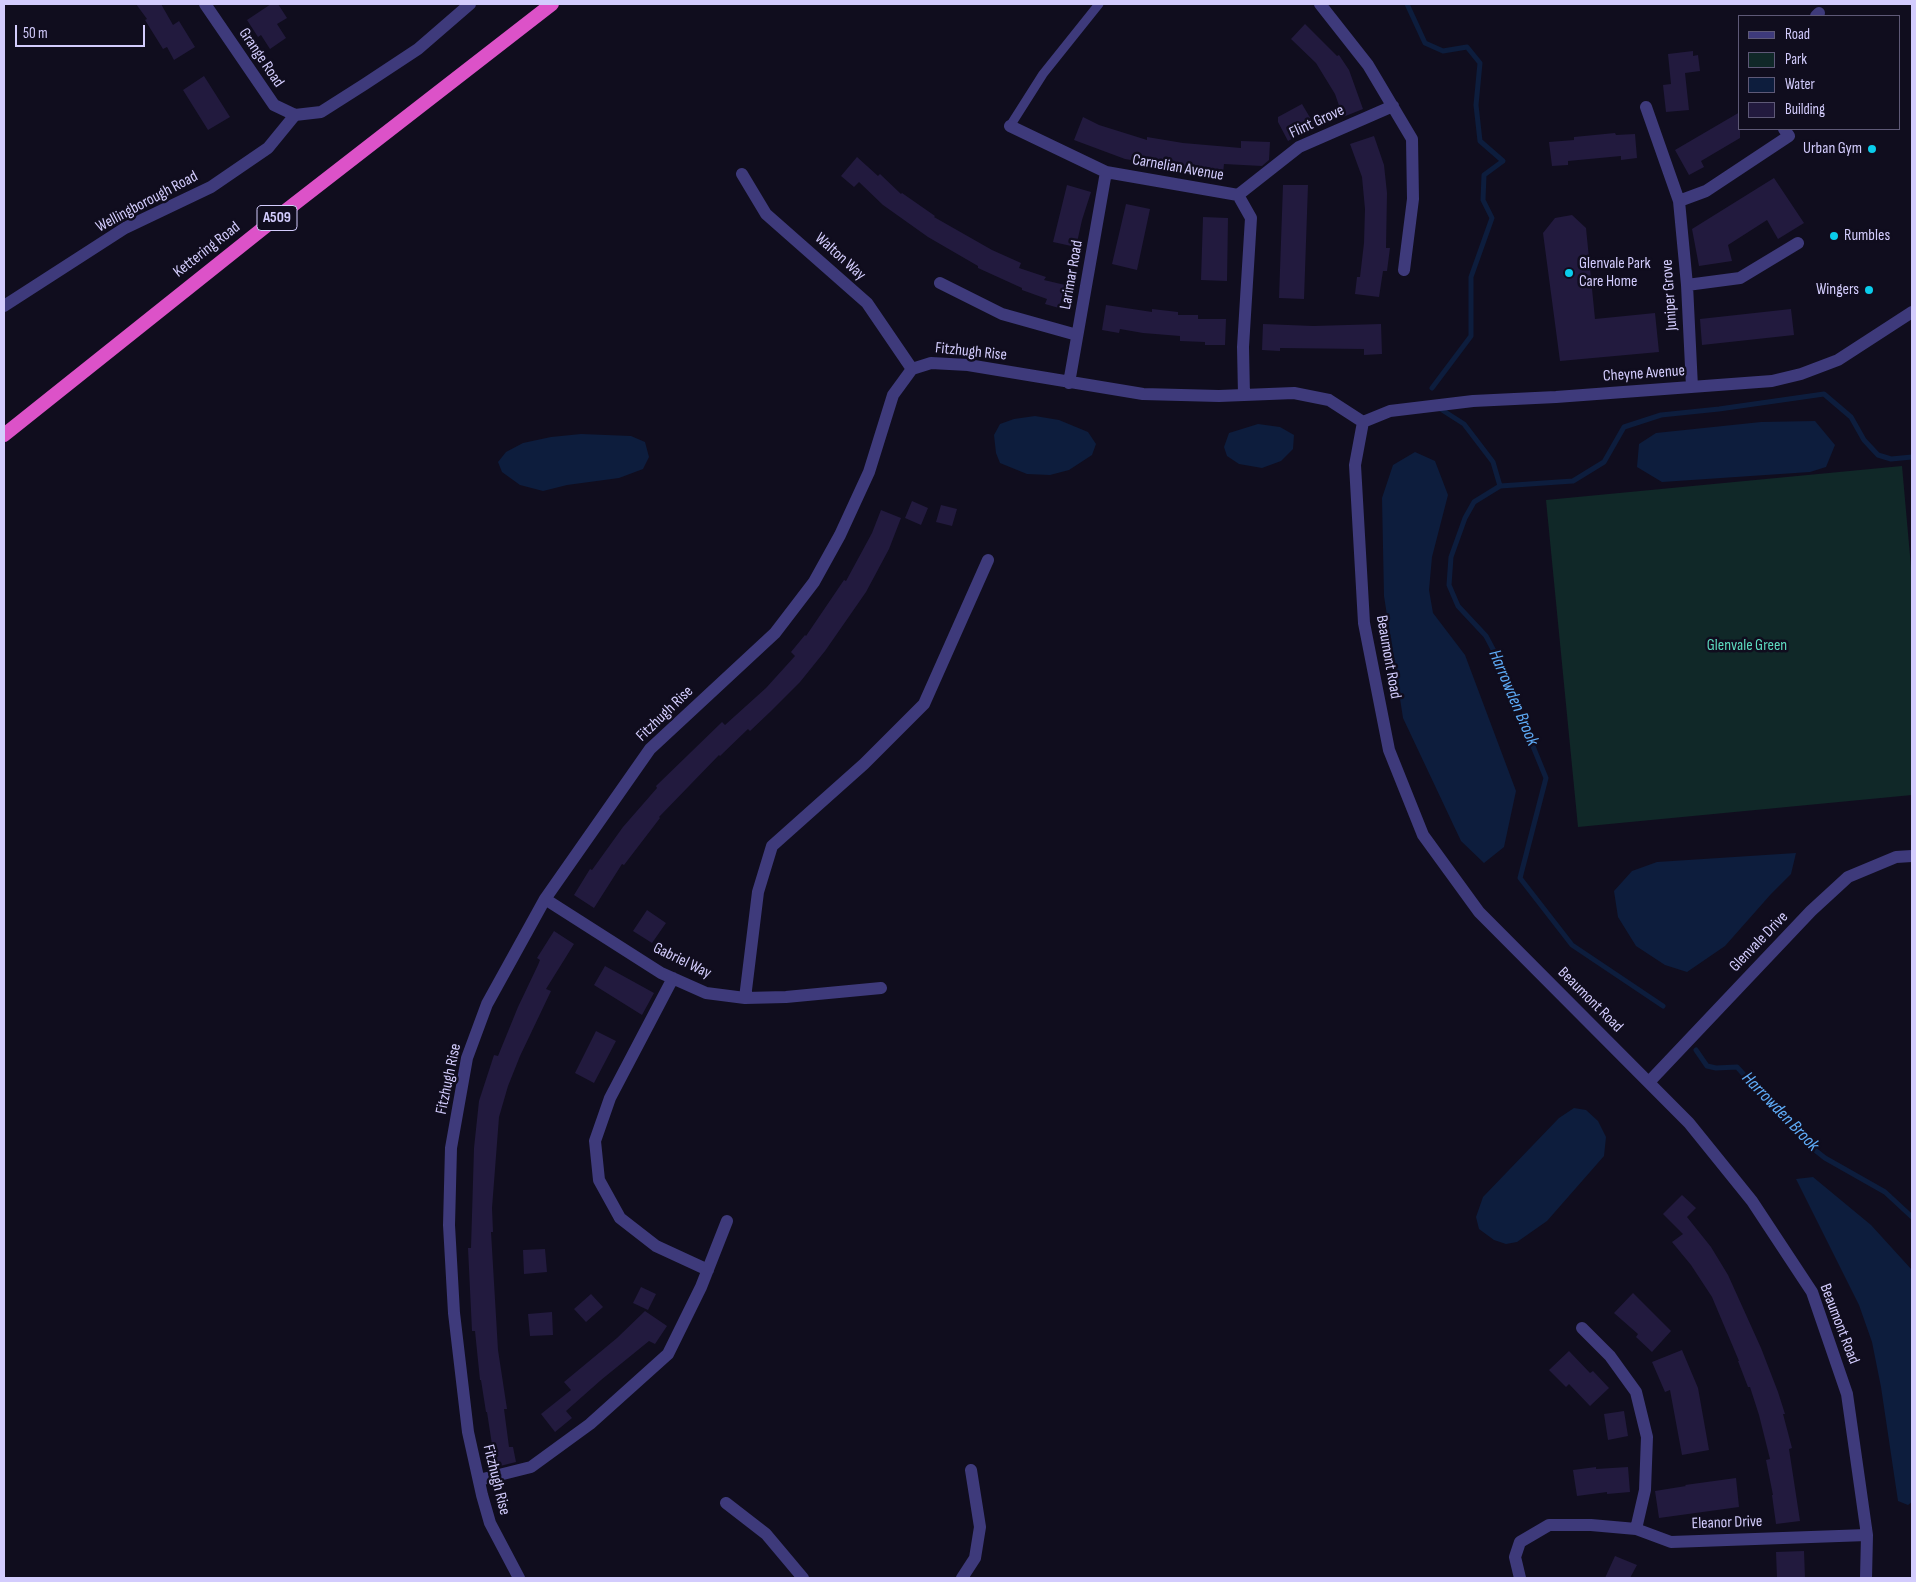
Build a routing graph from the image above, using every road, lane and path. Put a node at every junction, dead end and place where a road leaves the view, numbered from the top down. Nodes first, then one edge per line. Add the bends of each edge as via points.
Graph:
1 (205, 4) edge
2 (470, 4) edge
3 (552, 4) edge
4 (1099, 4) edge
5 (1320, 4) edge
6 (1392, 106) junction
7 (1646, 107) dead end
8 (295, 115) junction
9 (1010, 126) joint
10 (1787, 132) edge
11 (1106, 172) junction
12 (742, 174) dead end
13 (1238, 195) junction
14 (1679, 201) junction
15 (1798, 243) dead end
16 (1404, 270) dead end
17 (940, 283) dead end
18 (1687, 285) junction
19 (4, 306) edge
20 (1912, 312) edge
21 (1077, 335) junction
22 (912, 369) junction
23 (1069, 383) junction
24 (1692, 387) junction
25 (1244, 395) junction
26 (1363, 422) junction
27 (4, 435) edge
28 (988, 560) dead end
29 (1912, 856) edge
30 (545, 899) junction
31 (673, 978) junction
32 (881, 988) dead end
33 (744, 998) junction
34 (1649, 1082) junction
35 (727, 1222) dead end
36 (708, 1270) junction
37 (1582, 1328) dead end
38 (971, 1470) dead end
39 (479, 1480) junction
40 (726, 1503) dead end
41 (1636, 1529) junction
42 (1867, 1535) junction
43 (519, 1578) edge
44 (803, 1578) edge
45 (962, 1578) edge
46 (1520, 1578) edge
47 (1866, 1578) edge

1 - 8 street, Grange Road via 274,105
2 - 8 street via 418,49 321,112
3 - 27 highway, Kettering Road / A509 via 258,232
4 - 9 lane via 1043,74
5 - 6 street via 1368,65
6 - 13 street, Flint Grove via 1299,147
6 - 16 street via 1412,138 1413,199
7 - 14 street, Juniper Grove
8 - 19 street, Wellingborough Road via 268,148 219,181 125,228
9 - 11 street, Carnelian Avenue
10 - 14 street via 1706,192
11 - 13 street, Carnelian Avenue
11 - 21 street, Larimar Road
12 - 22 street, Walton Way via 766,214 867,303
13 - 25 street, Carnelian Avenue via 1251,218 1243,347
14 - 18 street, Juniper Grove
15 - 18 street via 1740,278
17 - 21 street via 1002,314
18 - 24 street, Juniper Grove
20 - 24 street, Cheyne Avenue via 1838,360 1801,374 1772,381
21 - 23 street, Larimar Road
22 - 23 street, Fitzhugh Rise via 931,363 968,365
22 - 30 street, Fitzhugh Rise via 893,395 869,472 814,582 775,633 650,749
23 - 25 street, Fitzhugh Rise via 1143,394
24 - 26 street, Cheyne Avenue via 1473,401 1390,412
25 - 26 street, Fitzhugh Rise via 1294,393 1329,400
26 - 34 street, Beaumont Road via 1355,465 1364,623 1389,750 1423,835 1479,912
28 - 33 street via 924,704 864,764 772,846 758,892
29 - 34 street, Glenvale Drive via 1896,857 1848,877 1811,911
30 - 31 street, Gabriel Way
30 - 39 street, Fitzhugh Rise via 487,1004 467,1058 452,1148 449,1225 454,1312 468,1432
31 - 33 street, Gabriel Way via 706,993
31 - 36 street via 610,1098 595,1141 599,1180 620,1218 656,1246
32 - 33 street, Gabriel Way via 786,998
34 - 42 street, Beaumont Road via 1689,1123 1752,1201 1812,1292 1847,1394
35 - 36 street
36 - 39 street via 668,1354 590,1424 531,1467
37 - 41 street via 1610,1356 1636,1392 1647,1437 1645,1490
38 - 45 street via 980,1527 975,1558
39 - 43 street, Fitzhugh Rise via 490,1523
40 - 44 street via 766,1534
41 - 42 street, Eleanor Drive via 1671,1542
41 - 46 street, Eleanor Drive via 1550,1525 1520,1542 1515,1557
42 - 47 street, Beaumont Road

